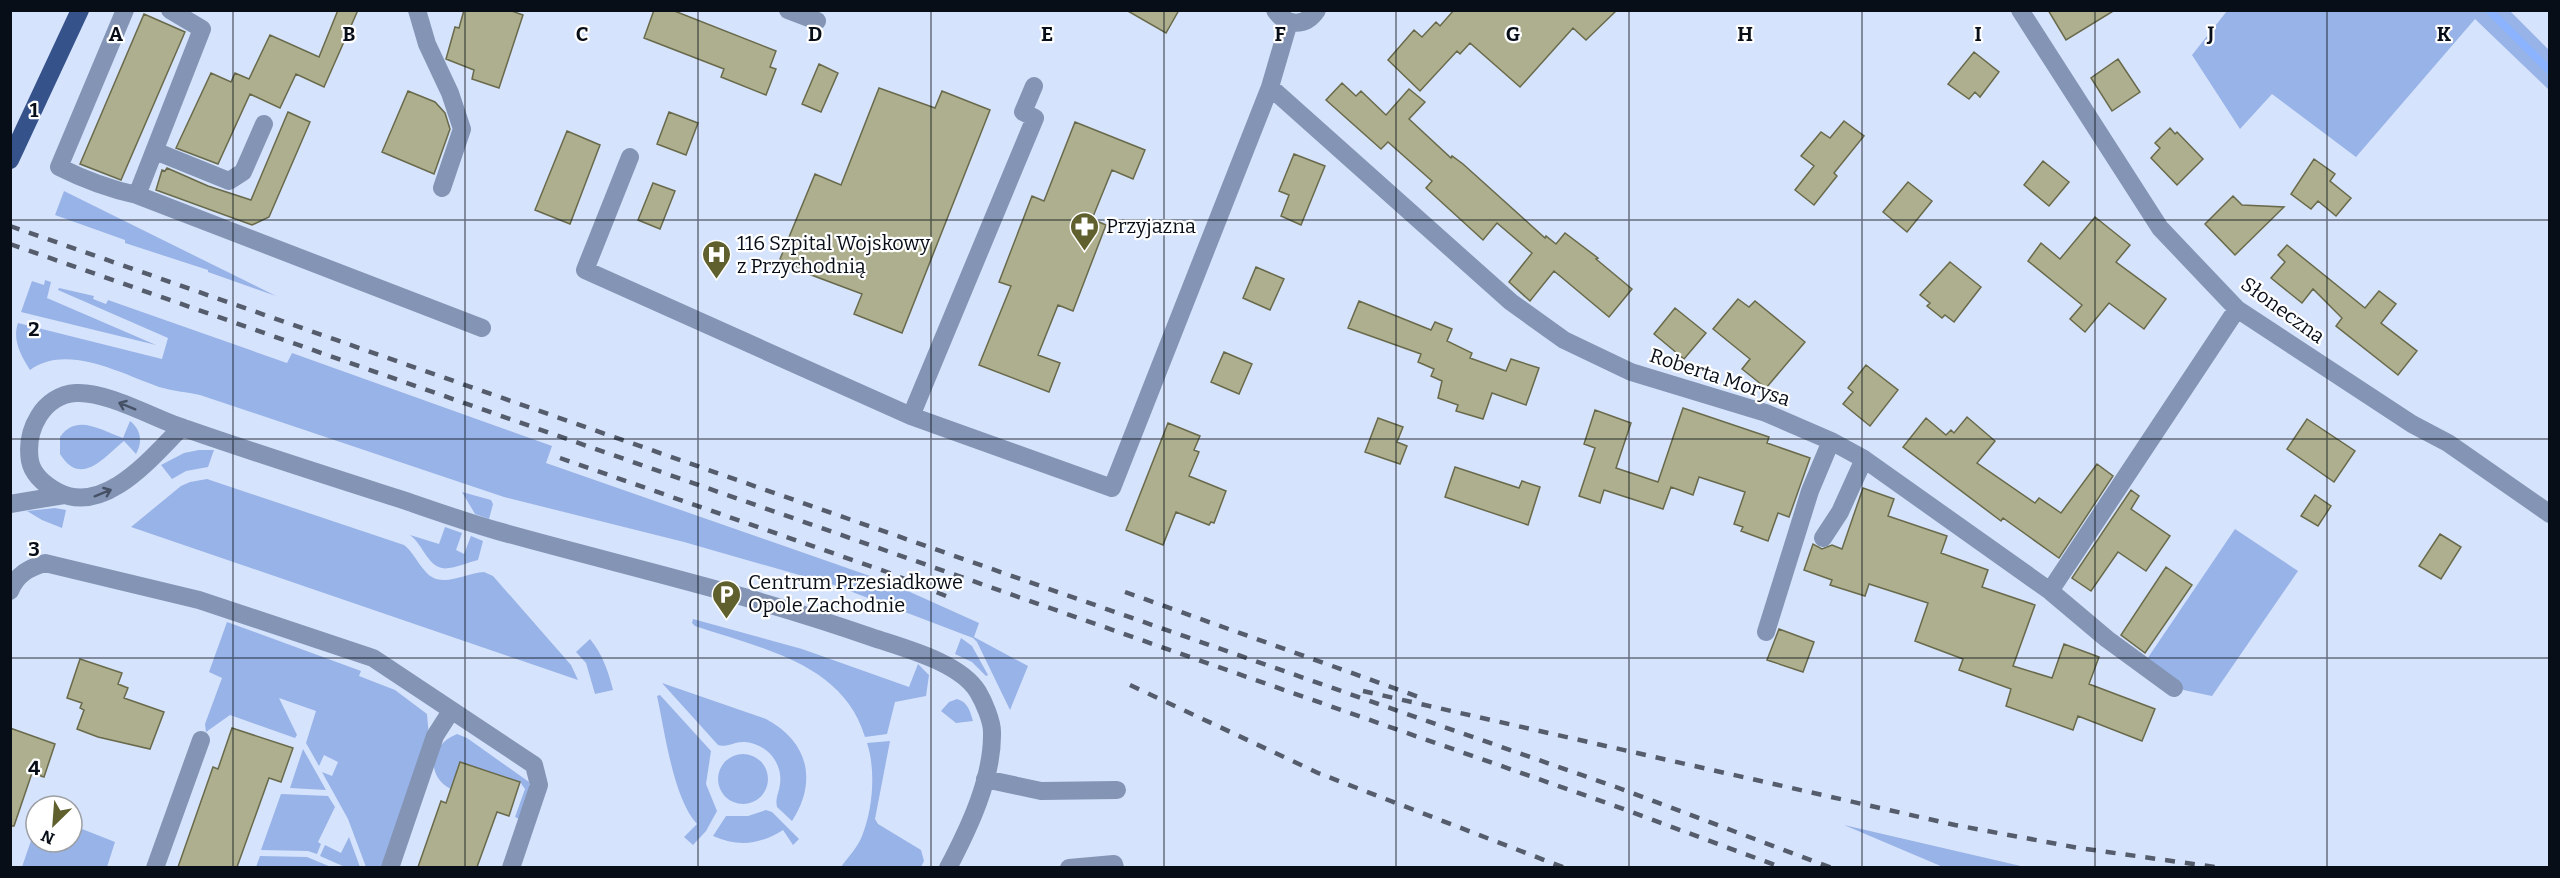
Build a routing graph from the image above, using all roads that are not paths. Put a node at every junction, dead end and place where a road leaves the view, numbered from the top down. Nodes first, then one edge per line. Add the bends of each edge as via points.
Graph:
1 (80, 10) edge
2 (125, 10) edge
3 (170, 10) edge
4 (417, 10) edge
5 (788, 10) edge
6 (1317, 10) edge
7 (2020, 10) edge
8 (1282, 16) edge
9 (817, 21) dead end
10 (1034, 86) dead end
11 (1270, 87) junction
12 (264, 124) dead end
13 (155, 151) junction
14 (630, 157) dead end
15 (10, 160) edge
16 (442, 188) dead end
17 (137, 195) junction
18 (2237, 309) junction
19 (482, 328) dead end
20 (911, 416) junction
21 (182, 427) junction
22 (1831, 441) junction
23 (1864, 459) junction
24 (64, 495) junction
25 (10, 504) edge
26 (2550, 514) edge
27 (1823, 538) dead end
28 (10, 591) edge
29 (2050, 591) junction
30 (1766, 632) dead end
31 (2174, 688) dead end
32 (451, 711) junction
33 (201, 740) dead end
34 (985, 779) junction
35 (1117, 790) dead end
36 (953, 865) edge
37 (155, 867) edge
38 (390, 867) edge
39 (512, 867) edge
40 (1069, 867) edge
41 (1116, 867) edge

1 - 15 main road
2 - 17 street via 59,167 114,190
3 - 13 street via 202,29
4 - 16 street via 462,129
5 - 9 street
6 - 8 street via 1303,22
7 - 18 street, Słoneczna via 2160,228
8 - 11 street
10 - 20 street via 1023,112 1035,118
11 - 20 street via 1112,488
11 - 22 street, Roberta Morysa via 1511,302 1564,340 1631,372 1766,413
12 - 13 street via 243,171 229,181
13 - 17 street
14 - 20 street via 585,270
17 - 19 street
18 - 26 street, Słoneczna via 2412,424 2448,443
18 - 29 street
24 -> 21 street via 84,499 105,494
21 -> 24 street via 98,394 71,393 59,397 41,411 34,423 30,458 41,480
21 - 34 street via 493,530 798,611 928,657 958,672 977,690 993,728
22 - 23 street, Roberta Morysa
22 - 30 street via 1810,491
23 - 27 street via 1840,512
23 - 29 street, Roberta Morysa
24 - 25 street
28 - 32 street via 14,580 45,562 199,600 373,658
29 - 31 street, Roberta Morysa
32 - 38 street via 435,736
32 - 39 street via 534,765 539,785
33 - 37 street
34 - 35 street via 1041,791
34 - 36 street
40 - 41 street

